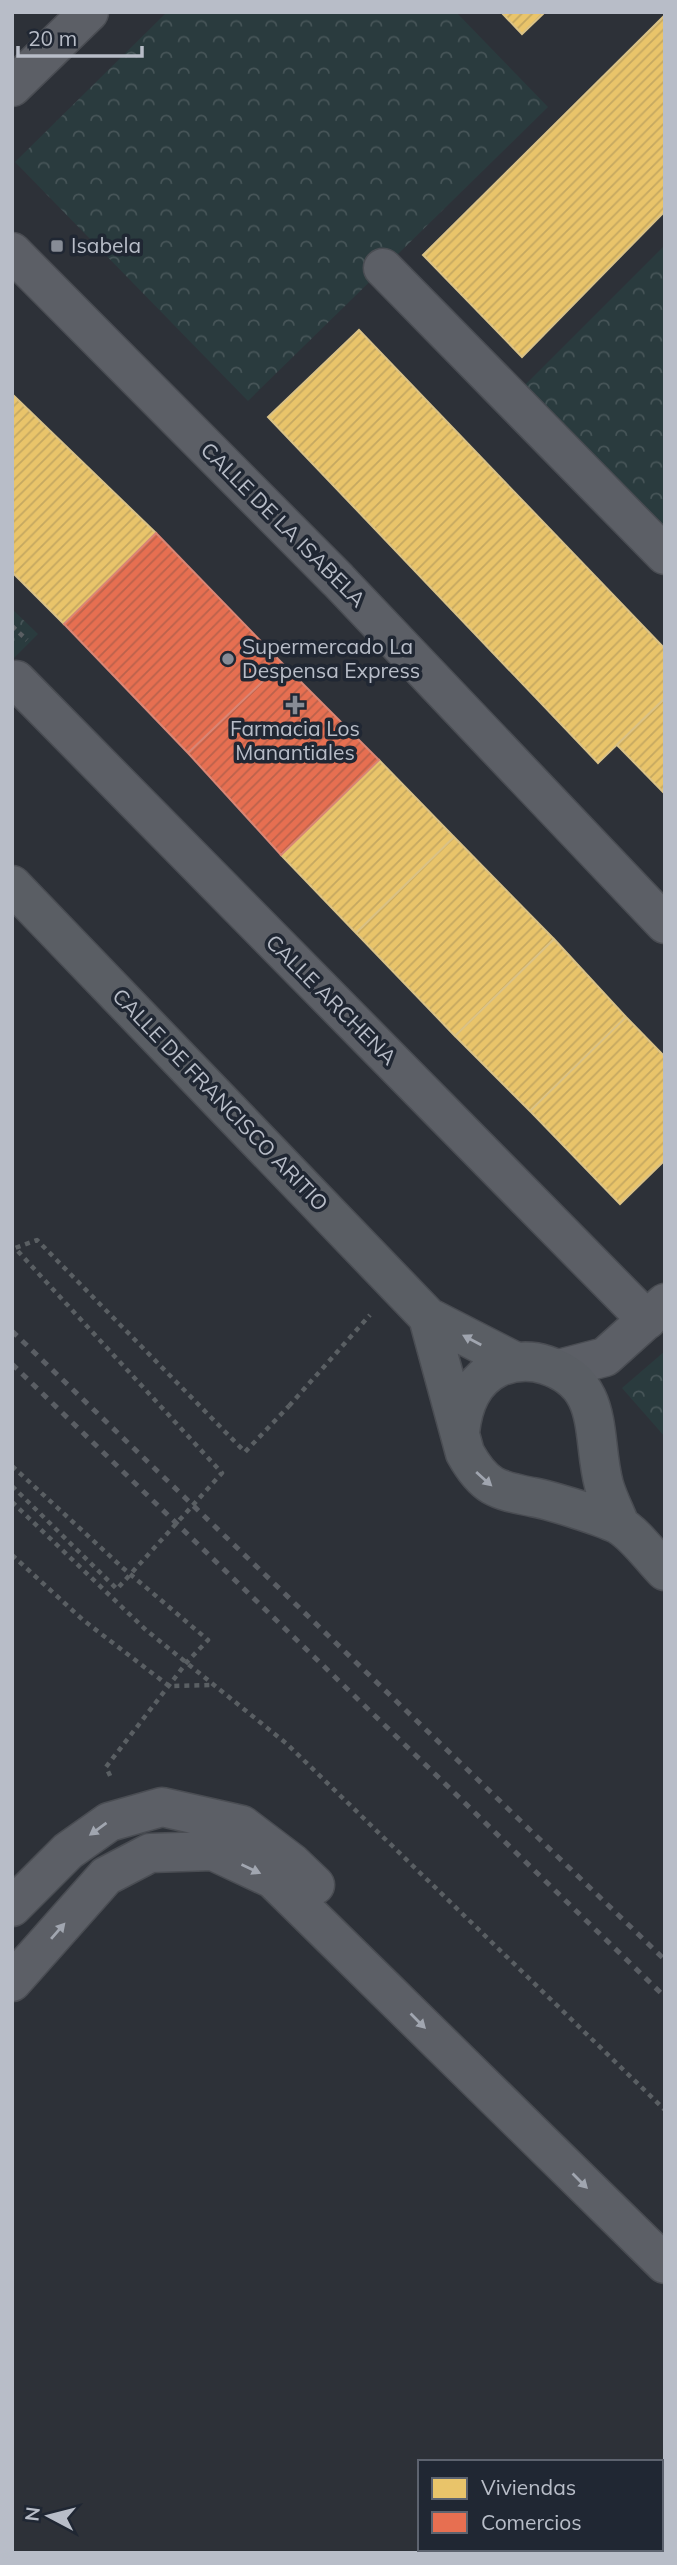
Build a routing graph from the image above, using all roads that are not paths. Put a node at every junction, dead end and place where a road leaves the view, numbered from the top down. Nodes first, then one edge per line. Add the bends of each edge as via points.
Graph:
1 (89, 12) edge
2 (12, 88) edge
3 (12, 252) edge
4 (383, 268) dead end
5 (665, 555) edge
6 (16, 680) dead end
7 (12, 885) edge
8 (665, 924) edge
9 (656, 1312) edge
10 (428, 1317) junction
11 (605, 1357) junction
12 (516, 1362) junction
13 (559, 1369) junction
14 (592, 1416) junction
15 (460, 1432) junction
16 (533, 1497) junction
17 (620, 1525) junction
18 (665, 1571) edge
19 (12, 1908) edge
20 (12, 1982) edge
21 (665, 2227) edge
22 (665, 2264) edge

1 - 2 street
3 - 8 street, CALLE DE LA ISABELA via 338,580
4 - 5 street
6 - 9 street, CALLE ARCHENA
7 - 10 main road, CALLE DE FRANCISCO ARITIO
9 - 11 street
12 -> 10 main road, CALLE DE FRANCISCO ARITIO
10 - 15 main road, CALLE DE FRANCISCO ARITIO
11 - 13 street
11 - 14 street
12 - 13 main road, CALLE DE FRANCISCO ARITIO via 538,1362
12 - 15 main road via 498,1368 469,1394
13 - 14 main road via 572,1377
14 - 16 main road via 588,1458 571,1481
14 - 17 main road, CALLE DE FRANCISCO ARITIO via 604,1485
15 -> 16 main road, CALLE DE FRANCISCO ARITIO via 475,1472 492,1487
16 - 17 main road, CALLE DE FRANCISCO ARITIO
17 - 18 main road, CALLE DE FRANCISCO ARITIO
21 -> 19 street via 292,1863 242,1825 162,1807 109,1822 68,1851
20 -> 22 street via 106,1877 150,1853 213,1851 273,1879

